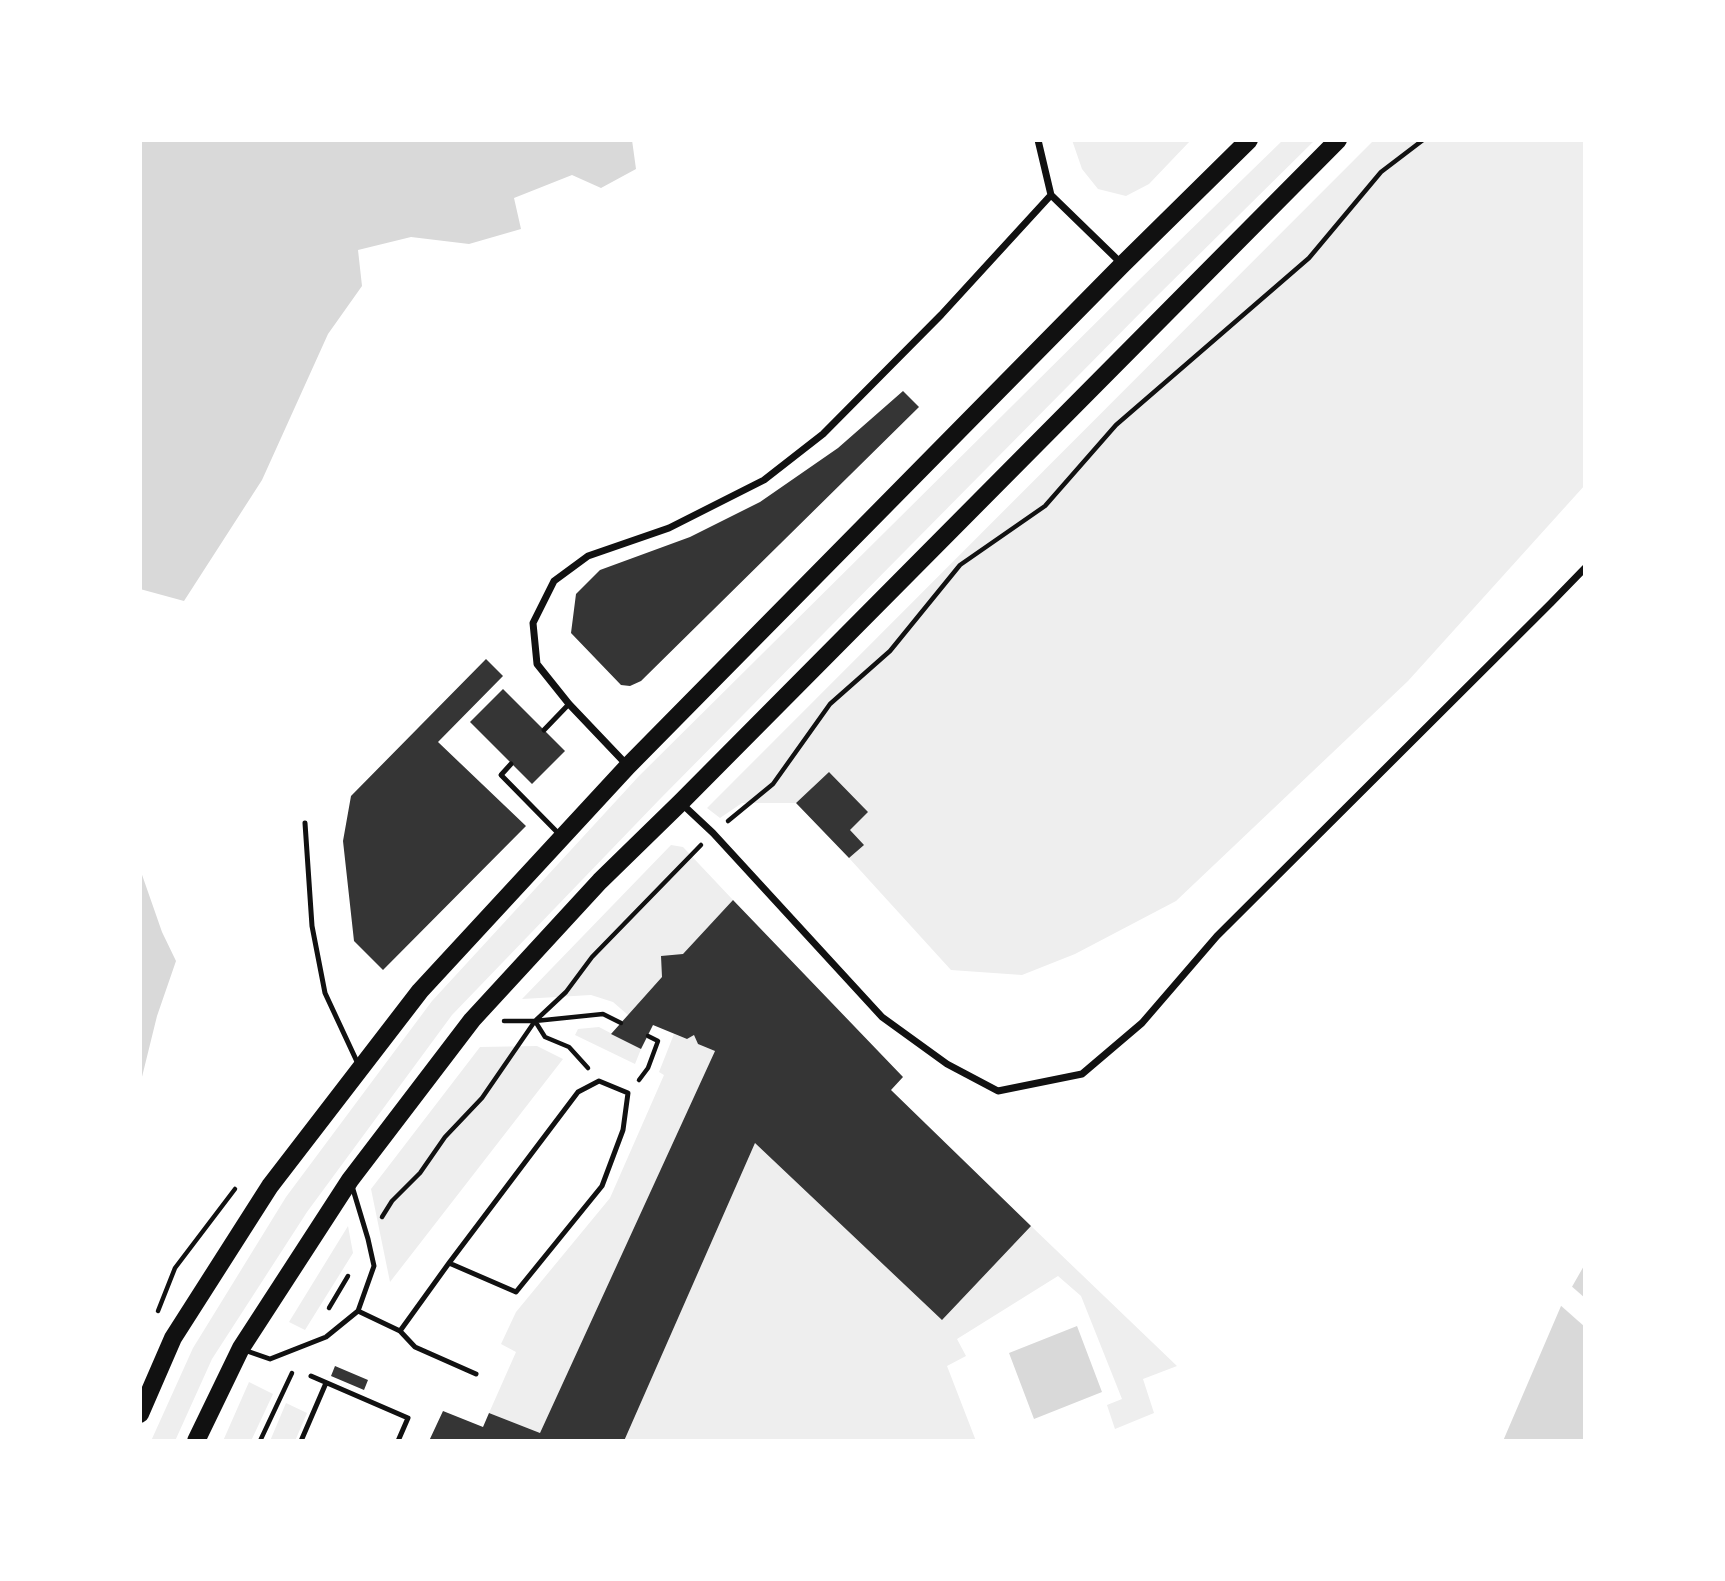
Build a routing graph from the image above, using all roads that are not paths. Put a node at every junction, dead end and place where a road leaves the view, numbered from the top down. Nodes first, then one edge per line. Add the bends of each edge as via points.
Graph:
1 (1038, 140) edge
2 (1249, 140) edge
3 (1338, 140) edge
4 (1051, 195) junction
5 (1122, 265) junction
6 (1585, 568) edge
7 (569, 704) junction
8 (544, 730) dead end
9 (511, 764) dead end
10 (628, 766) junction
11 (681, 802) junction
12 (305, 823) dead end
13 (562, 837) junction
14 (360, 1069) junction
15 (350, 1180) junction
16 (449, 1264) junction
17 (358, 1311) junction
18 (400, 1331) junction
19 (241, 1348) junction
20 (476, 1374) dead end
21 (311, 1376) dead end
22 (326, 1383) junction
23 (140, 1414) edge
24 (196, 1441) edge
25 (301, 1441) edge
26 (398, 1441) edge

1 - 4 street
2 - 5 main road
3 - 11 main road
4 - 5 street
4 - 7 street via 823,434 764,480 669,528 588,556 554,581 533,622 537,664
5 - 10 main road
6 - 11 street via 1217,936 1142,1023 1082,1074 998,1091 947,1064 882,1017
7 - 8 lane
7 - 10 street
9 - 13 lane via 501,775
10 - 13 main road
11 - 15 main road via 600,881 472,1020
12 - 14 lane via 312,926 325,993
13 - 14 main road via 420,991
14 - 23 main road via 270,1186 173,1338
15 - 17 lane via 374,1266
15 - 19 main road
16 - 16 lane via 578,1092 599,1081 628,1093 623,1130 602,1186 516,1292
16 - 18 lane
17 - 18 lane
17 - 19 lane via 326,1337 270,1359
18 - 20 lane via 415,1347
19 - 24 main road
21 - 22 lane
22 - 25 lane
22 - 26 lane via 408,1418

